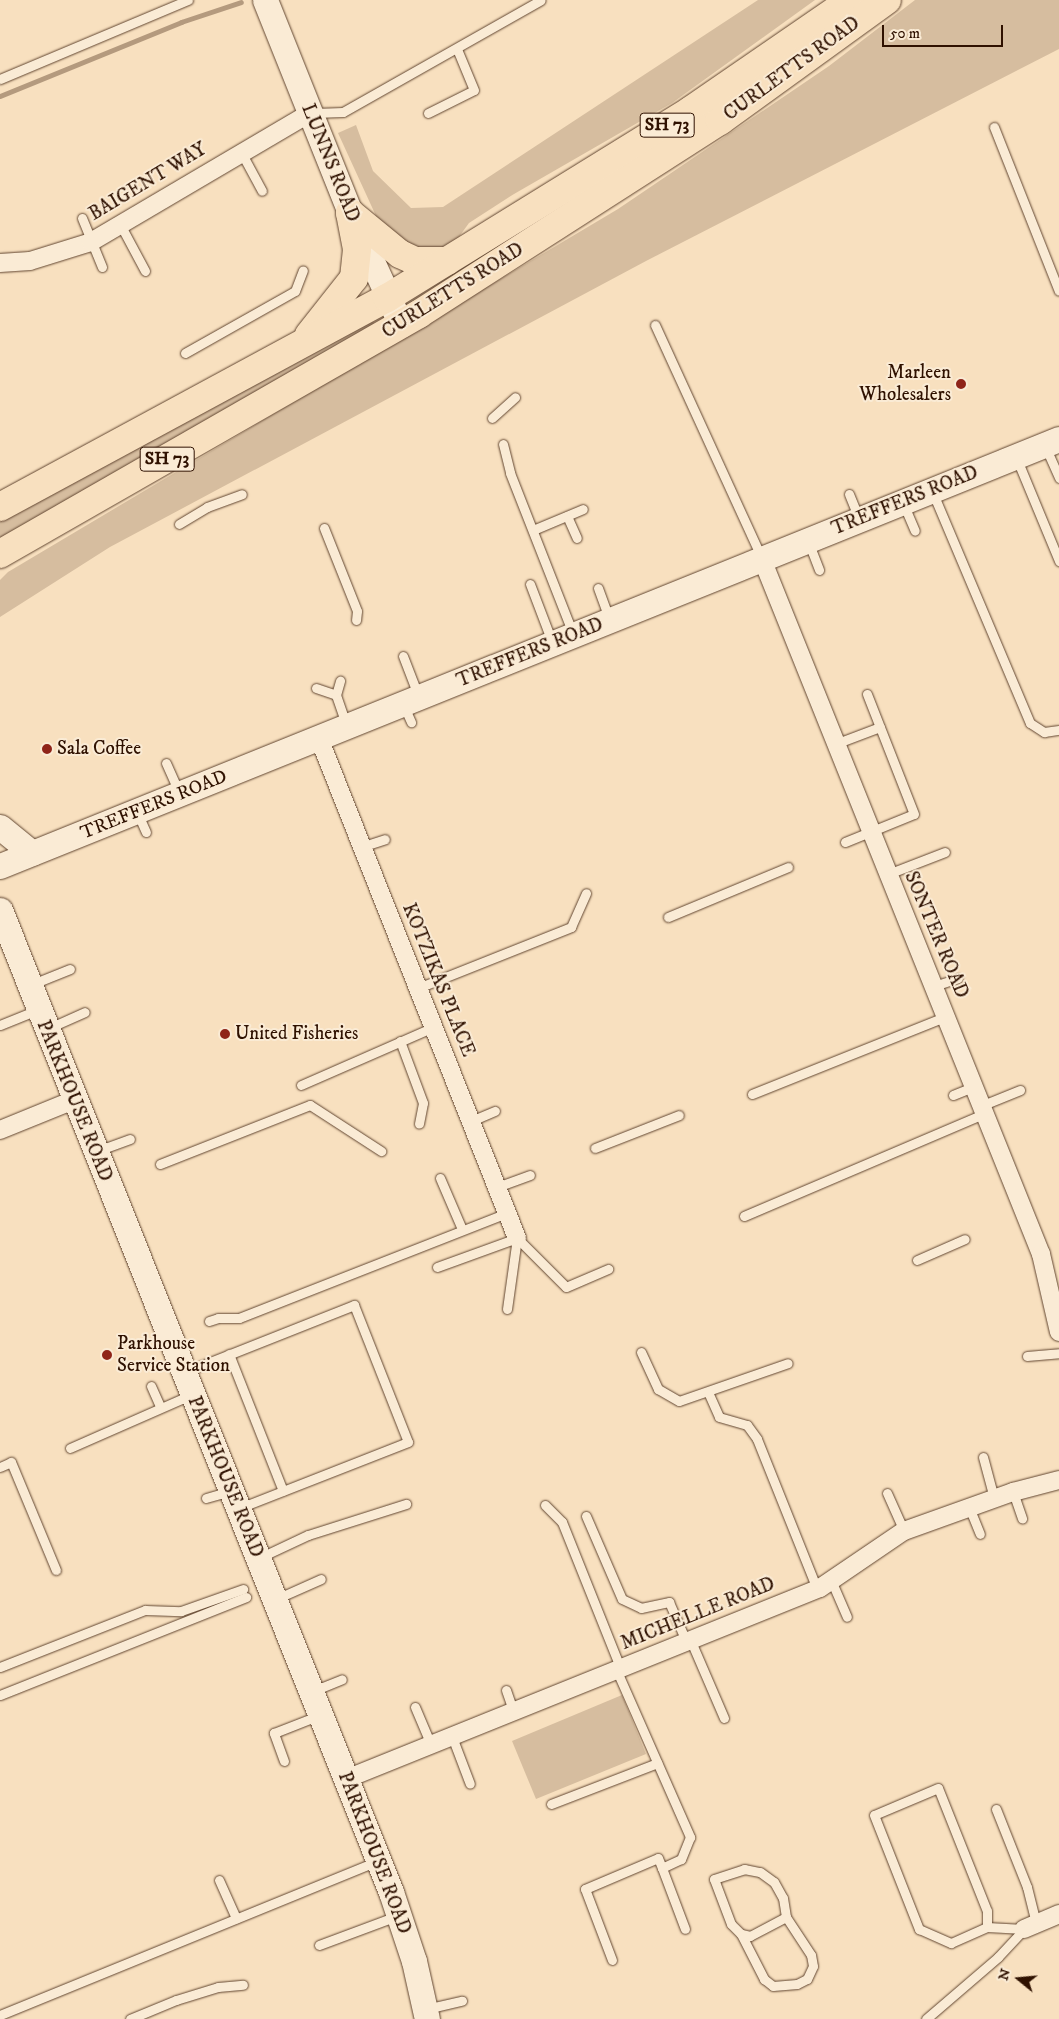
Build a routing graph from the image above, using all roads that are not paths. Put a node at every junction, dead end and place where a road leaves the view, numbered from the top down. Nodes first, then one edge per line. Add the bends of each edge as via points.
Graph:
1 (188, 0) edge
2 (265, 0) edge
3 (541, 0) edge
4 (851, 0) edge
5 (887, 0) edge
6 (457, 50) junction
7 (0, 79) edge
8 (310, 113) junction
9 (428, 113) dead end
10 (994, 127) dead end
11 (241, 151) junction
12 (262, 191) dead end
13 (350, 213) junction
14 (82, 218) dead end
15 (121, 226) junction
16 (91, 242) junction
17 (447, 261) junction
18 (0, 263) edge
19 (102, 267) dead end
20 (303, 270) dead end
21 (145, 271) dead end
22 (1059, 292) edge
23 (387, 298) junction
24 (401, 325) junction
25 (655, 325) dead end
26 (298, 348) junction
27 (185, 353) dead end
28 (515, 398) dead end
29 (492, 418) dead end
30 (1052, 442) edge
31 (503, 444) dead end
32 (1016, 457) junction
33 (1059, 478) edge
34 (932, 491) junction
35 (242, 494) dead end
36 (849, 494) dead end
37 (903, 502) junction
38 (0, 507) edge
39 (583, 509) dead end
40 (568, 516) junction
41 (859, 520) junction
42 (179, 524) dead end
43 (324, 528) dead end
44 (534, 530) junction
45 (915, 531) dead end
46 (37, 532) junction
47 (577, 538) dead end
48 (808, 541) junction
49 (0, 554) edge
50 (762, 559) junction
51 (1059, 561) edge
52 (0, 568) edge
53 (819, 570) dead end
54 (530, 584) dead end
55 (598, 588) dead end
56 (356, 620) dead end
57 (610, 621) junction
58 (563, 639) junction
59 (403, 656) dead end
60 (340, 681) dead end
61 (316, 688) dead end
62 (867, 694) dead end
63 (336, 695) junction
64 (411, 708) junction
65 (347, 726) junction
66 (880, 727) junction
67 (1059, 730) edge
68 (319, 738) junction
69 (835, 744) junction
70 (166, 763) dead end
71 (180, 795) junction
72 (0, 827) edge
73 (871, 832) junction
74 (385, 839) dead end
75 (845, 842) dead end
76 (361, 847) junction
77 (945, 852) dead end
78 (32, 853) junction
79 (0, 866) edge
80 (788, 866) dead end
81 (888, 874) junction
82 (586, 893) dead end
83 (0, 910) edge
84 (668, 917) dead end
85 (70, 969) dead end
86 (958, 978) dead end
87 (28, 986) junction
88 (934, 986) junction
89 (418, 988) junction
90 (85, 1012) dead end
91 (947, 1016) junction
92 (41, 1020) junction
93 (0, 1025) edge
94 (434, 1028) junction
95 (400, 1041) junction
96 (301, 1085) dead end
97 (975, 1086) junction
98 (1020, 1090) dead end
99 (752, 1094) dead end
100 (953, 1095) dead end
101 (74, 1100) junction
102 (985, 1109) junction
103 (494, 1112) dead end
104 (679, 1115) dead end
105 (471, 1121) junction
106 (419, 1124) dead end
107 (0, 1130) edge
108 (130, 1139) dead end
109 (595, 1148) dead end
110 (381, 1151) dead end
111 (95, 1152) junction
112 (160, 1164) dead end
113 (530, 1175) dead end
114 (440, 1178) dead end
115 (497, 1186) junction
116 (507, 1213) junction
117 (744, 1216) dead end
118 (462, 1229) junction
119 (518, 1238) junction
120 (965, 1239) dead end
121 (917, 1260) dead end
122 (436, 1267) dead end
123 (608, 1268) dead end
124 (507, 1309) dead end
125 (209, 1321) dead end
126 (1059, 1332) edge
127 (640, 1352) dead end
128 (1059, 1353) edge
129 (229, 1354) junction
130 (1027, 1356) dead end
131 (788, 1363) dead end
132 (188, 1384) junction
133 (151, 1386) dead end
134 (708, 1392) junction
135 (160, 1406) junction
136 (70, 1448) dead end
137 (983, 1457) dead end
138 (0, 1467) edge
139 (1059, 1480) edge
140 (283, 1491) junction
141 (1012, 1492) junction
142 (887, 1494) dead end
143 (206, 1498) dead end
144 (994, 1498) junction
145 (234, 1500) junction
146 (406, 1504) dead end
147 (545, 1505) dead end
148 (969, 1506) junction
149 (586, 1516) dead end
150 (1022, 1518) dead end
151 (904, 1531) junction
152 (980, 1534) dead end
153 (257, 1558) junction
154 (56, 1570) dead end
155 (321, 1579) dead end
156 (824, 1585) junction
157 (274, 1600) junction
158 (847, 1617) dead end
159 (688, 1640) junction
160 (0, 1667) edge
161 (618, 1668) junction
162 (342, 1679) dead end
163 (506, 1690) dead end
164 (311, 1692) junction
165 (2, 1693) edge
166 (416, 1707) dead end
167 (513, 1710) junction
168 (320, 1715) junction
169 (724, 1718) dead end
170 (451, 1734) junction
171 (430, 1742) junction
172 (284, 1762) dead end
173 (657, 1763) junction
174 (346, 1778) junction
175 (470, 1784) dead end
176 (551, 1804) dead end
177 (996, 1809) dead end
178 (378, 1860) junction
179 (662, 1868) junction
180 (219, 1880) dead end
181 (1059, 1914) edge
182 (400, 1916) junction
183 (786, 1916) junction
184 (236, 1918) junction
185 (987, 1927) junction
186 (1030, 1927) junction
187 (685, 1929) dead end
188 (741, 1934) junction
189 (320, 1945) dead end
190 (612, 1960) dead end
191 (243, 1985) dead end
192 (462, 2001) dead end
193 (427, 2014) edge
194 (0, 2015) edge
195 (130, 2019) edge
196 (926, 2019) edge

1 - 7 lane
2 - 8 street, LUNNS ROAD
3 - 6 lane via 514,11
4 - 17 highway, CURLETTS ROAD / SH 73 via 691,110
5 - 24 highway, CURLETTS ROAD / SH 73 via 720,121
6 - 8 lane via 343,112
6 - 9 lane via 474,90
8 - 11 street, BAIGENT WAY
8 - 13 street, LUNNS ROAD
10 - 22 lane
11 - 12 lane
11 - 15 street, BAIGENT WAY
13 - 17 highway via 400,254 415,261
13 - 23 street, LUNNS ROAD
13 - 26 highway via 357,249 354,278
14 - 16 lane
15 - 16 street, BAIGENT WAY
15 - 21 lane
16 - 18 street, BAIGENT WAY via 30,262
16 - 19 lane
17 - 23 highway, CURLETTS ROAD / SH 73
20 - 27 lane via 295,291
23 - 24 street, LUNNS ROAD
23 - 26 highway, CURLETTS ROAD / SH 73
24 - 46 highway, CURLETTS ROAD / SH 73
25 - 50 lane
26 - 38 highway, CURLETTS ROAD / SH 73
28 - 29 lane
30 - 32 street, TREFFERS ROAD
30 - 33 lane
31 - 44 lane via 510,473
32 - 34 street, TREFFERS ROAD
32 - 51 lane
34 - 37 street, TREFFERS ROAD
34 - 67 lane via 1030,723 1044,732
35 - 42 lane via 207,507
36 - 41 lane
37 - 41 street, TREFFERS ROAD
37 - 45 lane
39 - 40 lane
40 - 44 lane
40 - 47 lane
41 - 48 street, TREFFERS ROAD
43 - 56 lane via 357,611
44 - 58 lane
46 - 49 highway, CURLETTS ROAD / SH 73
46 - 52 highway
48 - 50 street, TREFFERS ROAD
48 - 53 lane
50 - 57 street, TREFFERS ROAD
50 - 69 street, SONTER ROAD
54 - 58 lane
55 - 57 lane
57 - 58 street, TREFFERS ROAD
58 - 64 street, TREFFERS ROAD
59 - 64 lane
60 - 63 lane
61 - 63 lane
62 - 66 lane
63 - 65 lane
64 - 65 street, TREFFERS ROAD
65 - 68 street, TREFFERS ROAD
66 - 69 lane
66 - 73 lane via 914,814
68 - 71 street, TREFFERS ROAD
68 - 76 street, KOTZIKAS PLACE
69 - 73 street, SONTER ROAD
70 - 71 lane
71 - 78 street, TREFFERS ROAD via 142,822
72 - 78 street
73 - 75 lane
73 - 81 street, SONTER ROAD
74 - 76 lane
76 - 89 street, KOTZIKAS PLACE
77 - 81 lane
78 - 79 street, TREFFERS ROAD
80 - 84 lane
81 - 88 street, SONTER ROAD
82 - 89 lane via 571,927
83 - 87 street, PARKHOUSE ROAD via 10,949
85 - 87 lane
86 - 88 lane
87 - 92 street, PARKHOUSE ROAD
88 - 91 street, SONTER ROAD
89 - 94 street, KOTZIKAS PLACE
90 - 92 lane
91 - 97 street, SONTER ROAD
91 - 99 lane
92 - 93 lane
92 - 101 street, PARKHOUSE ROAD
94 - 95 lane
94 - 105 street, KOTZIKAS PLACE
95 - 96 lane
95 - 106 lane via 422,1104
97 - 100 lane
97 - 102 street, SONTER ROAD
98 - 102 lane
101 - 107 street
101 - 111 street, PARKHOUSE ROAD
102 - 117 lane
102 - 126 street, SONTER ROAD via 1041,1254
103 - 105 lane
104 - 109 lane
105 - 115 street, KOTZIKAS PLACE
108 - 111 lane
110 - 112 lane via 310,1105
111 - 132 street, PARKHOUSE ROAD
113 - 115 lane
114 - 118 lane
115 - 116 street, KOTZIKAS PLACE
116 - 118 lane
116 - 119 street, KOTZIKAS PLACE
118 - 125 lane via 239,1318
119 - 122 lane
119 - 123 lane via 566,1287
119 - 124 lane
120 - 121 lane
127 - 134 lane via 658,1390 669,1398 679,1401
128 - 130 lane
129 - 132 lane
129 - 140 lane
129 - 140 lane via 354,1305 408,1442
131 - 134 lane
132 - 135 lane
132 - 145 street, PARKHOUSE ROAD
133 - 135 lane
134 - 156 lane via 719,1417 747,1425 757,1439
135 - 136 lane
137 - 144 lane
138 - 154 lane via 11,1462
139 - 141 street, MICHELLE ROAD
140 - 145 lane
141 - 144 street, MICHELLE ROAD
141 - 150 lane
142 - 151 lane
143 - 145 lane
144 - 148 street, MICHELLE ROAD
145 - 153 street, PARKHOUSE ROAD
146 - 153 lane via 308,1535
147 - 161 lane via 562,1522
148 - 151 street, MICHELLE ROAD
148 - 152 lane
149 - 159 lane via 622,1599 640,1608 669,1602
151 - 156 street, MICHELLE ROAD
153 - 157 street, PARKHOUSE ROAD
155 - 157 lane
156 - 158 lane
156 - 159 street, MICHELLE ROAD
157 - 164 street, PARKHOUSE ROAD
159 - 161 street, MICHELLE ROAD
159 - 169 lane
160 - 165 lane via 145,1610 181,1611 244,1593
161 - 167 street, MICHELLE ROAD
161 - 173 lane
162 - 164 lane
163 - 167 lane
164 - 168 street, PARKHOUSE ROAD
166 - 171 lane
167 - 170 street, MICHELLE ROAD
168 - 172 lane via 274,1734
168 - 174 street, PARKHOUSE ROAD
170 - 171 street, MICHELLE ROAD
170 - 175 lane
171 - 174 street, MICHELLE ROAD
173 - 176 lane
173 - 179 lane via 690,1836 681,1859
174 - 178 street, PARKHOUSE ROAD
177 - 186 lane via 1027,1887
178 - 182 street, PARKHOUSE ROAD
178 - 184 lane
179 - 187 lane
179 - 190 lane via 658,1858 585,1889
180 - 184 lane
181 - 186 street
182 - 189 lane
182 - 193 street, PARKHOUSE ROAD
183 - 188 lane via 750,1936
183 - 188 lane via 783,1898 774,1882 760,1872 744,1869 714,1879 731,1924
183 - 188 lane via 811,1954 813,1966 807,1979 797,1984 773,1986 764,1979
184 - 194 lane
185 - 185 lane via 951,1943 919,1929 874,1815 938,1788 987,1911
185 - 186 lane
186 - 196 lane
191 - 195 lane via 210,1989
192 - 193 lane

